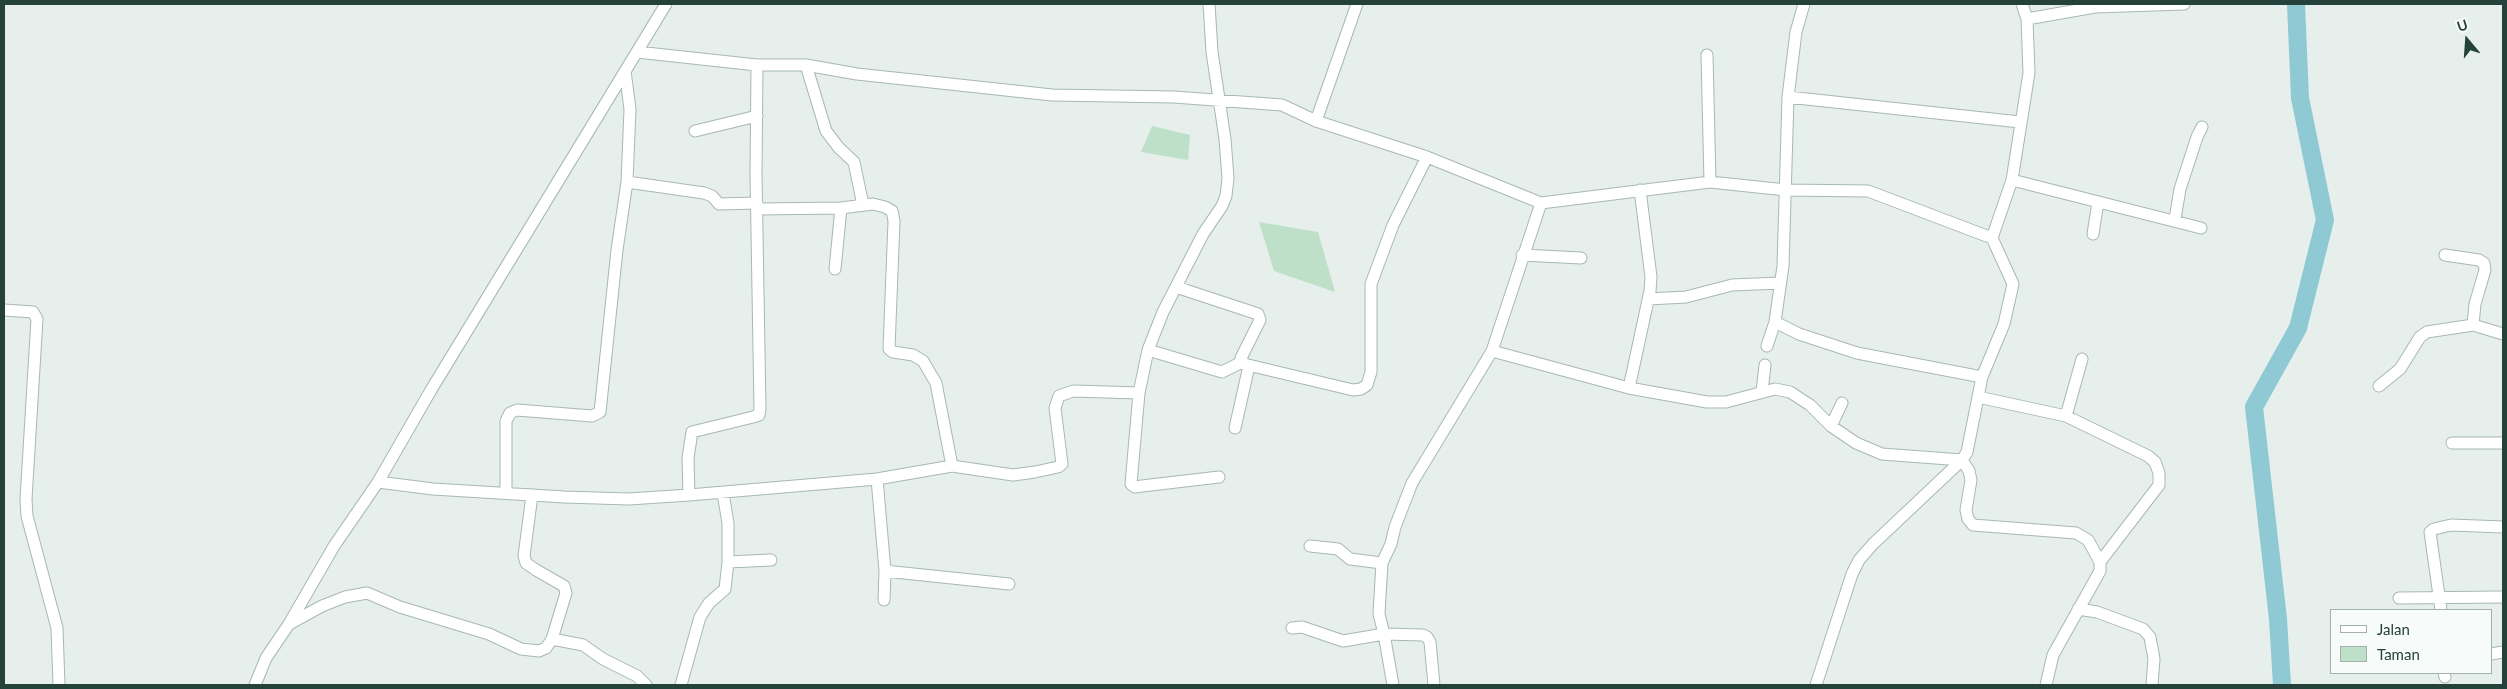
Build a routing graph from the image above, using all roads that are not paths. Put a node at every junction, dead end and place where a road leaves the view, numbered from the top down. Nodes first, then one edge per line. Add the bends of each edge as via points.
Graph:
1 (666, 4) edge
2 (1209, 4) edge
3 (1358, 4) edge
4 (1804, 4) edge
5 (2022, 4) edge
6 (2184, 4) edge
7 (2095, 5) edge
8 (2027, 19) junction
9 (637, 52) junction
10 (1707, 55) dead end
11 (757, 65) junction
12 (806, 65) junction
13 (625, 71) junction
14 (1788, 97) junction
15 (1221, 102) junction
16 (757, 116) junction
17 (1316, 121) junction
18 (2020, 122) junction
19 (2202, 127) dead end
20 (695, 131) dead end
21 (1427, 157) junction
22 (2012, 180) junction
23 (627, 182) junction
24 (1710, 182) junction
25 (1640, 190) junction
26 (1786, 190) junction
27 (1541, 202) junction
28 (2098, 202) junction
29 (863, 205) junction
30 (757, 206) junction
31 (841, 208) junction
32 (2175, 219) junction
33 (2201, 228) dead end
34 (2093, 234) dead end
35 (1992, 238) junction
36 (1522, 255) junction
37 (2445, 255) dead end
38 (1582, 258) dead end
39 (834, 269) dead end
40 (1780, 283) junction
41 (1176, 287) junction
42 (1648, 299) junction
43 (4, 310) edge
44 (1775, 322) junction
45 (2473, 325) junction
46 (2503, 334) edge
47 (1767, 346) dead end
48 (1148, 350) junction
49 (1492, 351) junction
50 (2082, 359) dead end
51 (1245, 364) junction
52 (1765, 365) dead end
53 (1982, 377) junction
54 (2379, 386) dead end
55 (1629, 388) junction
56 (1762, 392) junction
57 (1139, 393) junction
58 (1978, 397) junction
59 (1842, 403) dead end
60 (2066, 416) junction
61 (1831, 426) junction
62 (1235, 428) dead end
63 (2452, 443) dead end
64 (2503, 443) edge
65 (1962, 460) junction
66 (952, 466) junction
67 (1220, 478) dead end
68 (877, 479) junction
69 (378, 482) junction
70 (506, 493) junction
71 (723, 493) junction
72 (532, 495) junction
73 (689, 495) junction
74 (2503, 527) edge
75 (1310, 546) dead end
76 (771, 560) dead end
77 (728, 562) junction
78 (2100, 562) junction
79 (1382, 563) junction
80 (884, 571) junction
81 (1010, 584) dead end
82 (2503, 596) edge
83 (2440, 597) junction
84 (2398, 598) dead end
85 (884, 600) dead end
86 (2078, 609) junction
87 (2441, 609) edge
88 (289, 624) junction
89 (1292, 628) dead end
90 (1384, 634) junction
91 (552, 639) junction
92 (59, 685) edge
93 (255, 685) edge
94 (646, 685) edge
95 (681, 685) edge
96 (1393, 685) edge
97 (1434, 685) edge
98 (1816, 685) edge
99 (2046, 685) edge
100 (2152, 685) edge

1 - 9 street
2 - 15 street via 1213,59
3 - 17 street
4 - 14 street via 1796,32
5 - 8 street
6 - 7 street
7 - 8 street
8 - 18 street via 2029,73
9 - 11 street
9 - 13 street
10 - 24 street
11 - 12 street
11 - 16 street
12 - 15 street via 857,74 1052,95 1174,97
12 - 29 street via 826,131 854,162
13 - 23 street via 630,109
13 - 69 street
14 - 18 street
14 - 26 street
15 - 17 street via 1282,105
15 - 41 street via 1228,178 1226,196
16 - 20 street
16 - 30 street
17 - 21 street
18 - 22 street
19 - 32 street via 2180,189
21 - 27 street
21 - 51 street via 1393,225 1371,284 1371,372 1367,385 1354,390
22 - 28 street
22 - 35 street
23 - 30 street via 704,193 719,204
23 - 70 street via 600,412 592,416 517,410 510,413 506,422
24 - 25 street
24 - 26 street
25 - 27 street
25 - 42 street via 1650,263
26 - 35 street via 1868,191
26 - 40 street
27 - 36 street
28 - 32 street
28 - 34 street
29 - 31 street
29 - 66 street via 885,207 893,215 889,349 923,361 936,383
30 - 31 street
30 - 73 street via 759,415 692,432 688,458
31 - 39 street
32 - 33 street
35 - 53 street via 2013,284 2004,324
36 - 38 street
36 - 49 street
37 - 45 street via 2484,263
40 - 42 street via 1732,285 1686,297
40 - 44 street
41 - 48 street
41 - 51 street via 1258,314 1260,320 1241,358
42 - 55 street
43 - 92 street via 32,312 37,320 27,516 57,628
44 - 47 street
44 - 53 street via 1799,334 1857,353
45 - 46 street
45 - 54 street via 2435,329 2423,334 2400,369
48 - 51 street via 1222,372
48 - 57 street
49 - 55 street
49 - 79 street via 1412,483
50 - 60 street
51 - 62 street
52 - 56 street
53 - 58 street
55 - 56 street via 1707,402 1726,402
56 - 61 street via 1776,389 1796,395
57 - 66 street via 1073,391 1059,396 1055,408 1063,457 1058,467 1013,474
57 - 67 street via 1131,484 1135,487
58 - 60 street
58 - 65 street via 1971,438
59 - 61 street
60 - 78 street via 2148,456 2159,473 2159,485
61 - 65 street via 1856,443 1882,454
63 - 64 street
65 - 78 street via 1971,480 1966,510 1973,525 2076,533 2088,540
65 - 98 street via 1860,560 1852,574
66 - 68 street
68 - 71 street
68 - 80 street
69 - 70 street
69 - 88 street via 334,546
70 - 72 street
71 - 73 street
71 - 77 street via 728,523
72 - 73 street via 628,499
72 - 91 street via 525,538 526,563 564,586 566,593
74 - 83 street via 2451,526 2432,531
75 - 79 street via 1338,549 1350,559
76 - 77 street
77 - 95 street via 725,589 709,603 700,617
78 - 86 street via 2100,571
79 - 90 street via 1379,614
80 - 81 street
80 - 85 street
82 - 83 street
83 - 84 street
83 - 87 street
86 - 99 street via 2053,655
86 - 100 street via 2143,628 2150,637 2154,658
88 - 91 street via 345,597 367,593 530,651 546,648
88 - 93 street via 266,658
89 - 90 street via 1302,627 1344,641
90 - 96 street
90 - 97 street via 1423,634 1427,637
91 - 94 street via 583,645 637,676

